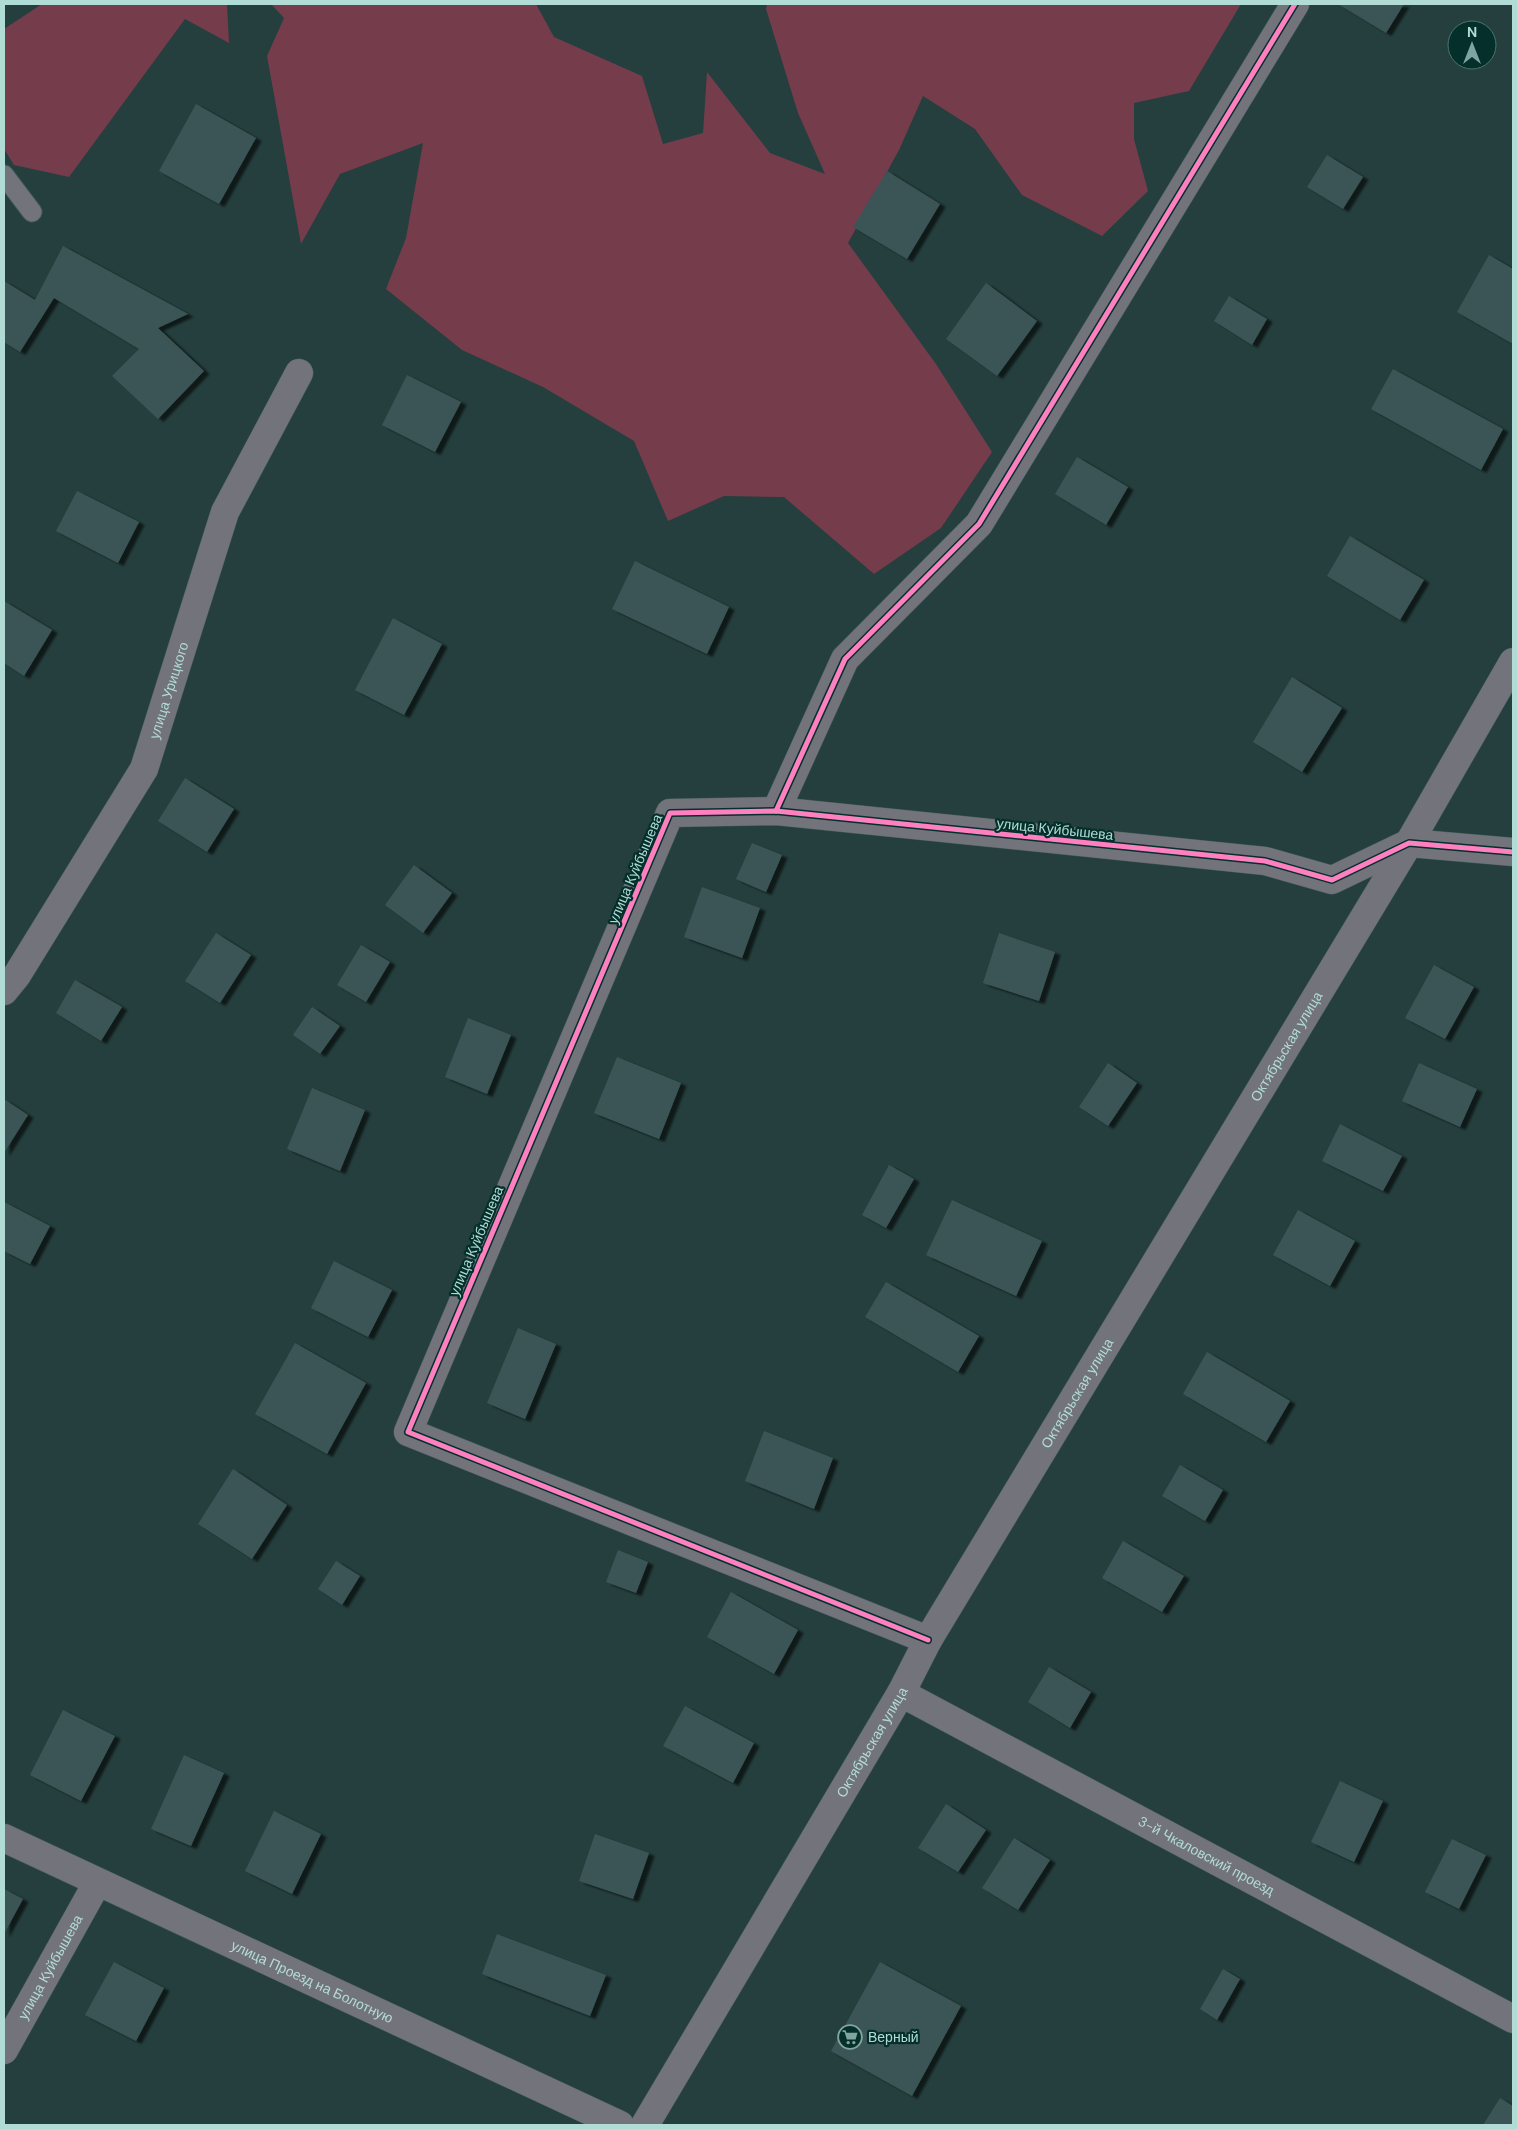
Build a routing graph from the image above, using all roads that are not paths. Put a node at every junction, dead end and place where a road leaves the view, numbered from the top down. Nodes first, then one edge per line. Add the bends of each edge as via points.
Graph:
1 (1295, 4) edge
2 (4, 175) edge
3 (32, 212) dead end
4 (299, 373) dead end
5 (1513, 662) edge
6 (776, 811) junction
7 (1409, 843) junction
8 (1513, 852) edge
9 (4, 991) edge
10 (928, 1640) junction
11 (901, 1693) junction
12 (4, 1838) edge
13 (98, 1883) junction
14 (1513, 2019) edge
15 (4, 2050) edge
16 (620, 2125) edge
17 (645, 2125) edge

1 - 6 street via 979,524 845,659
2 - 3 lane
4 - 9 street, улица Урицкого via 226,512 144,769
5 - 7 street, Октябрьская улица
6 - 7 street, улица Куйбышева via 1265,861 1332,880
6 - 10 street, улица Куйбышева via 670,813 408,1432
7 - 8 street
7 - 10 street, Октябрьская улица
10 - 11 street, Октябрьская улица
11 - 14 street, 3-й Чкаловский проезд
11 - 17 street, Октябрьская улица
12 - 13 street, улица Проезд на Болотную
13 - 15 street, улица Куйбышева
13 - 16 street, улица Проезд на Болотную

